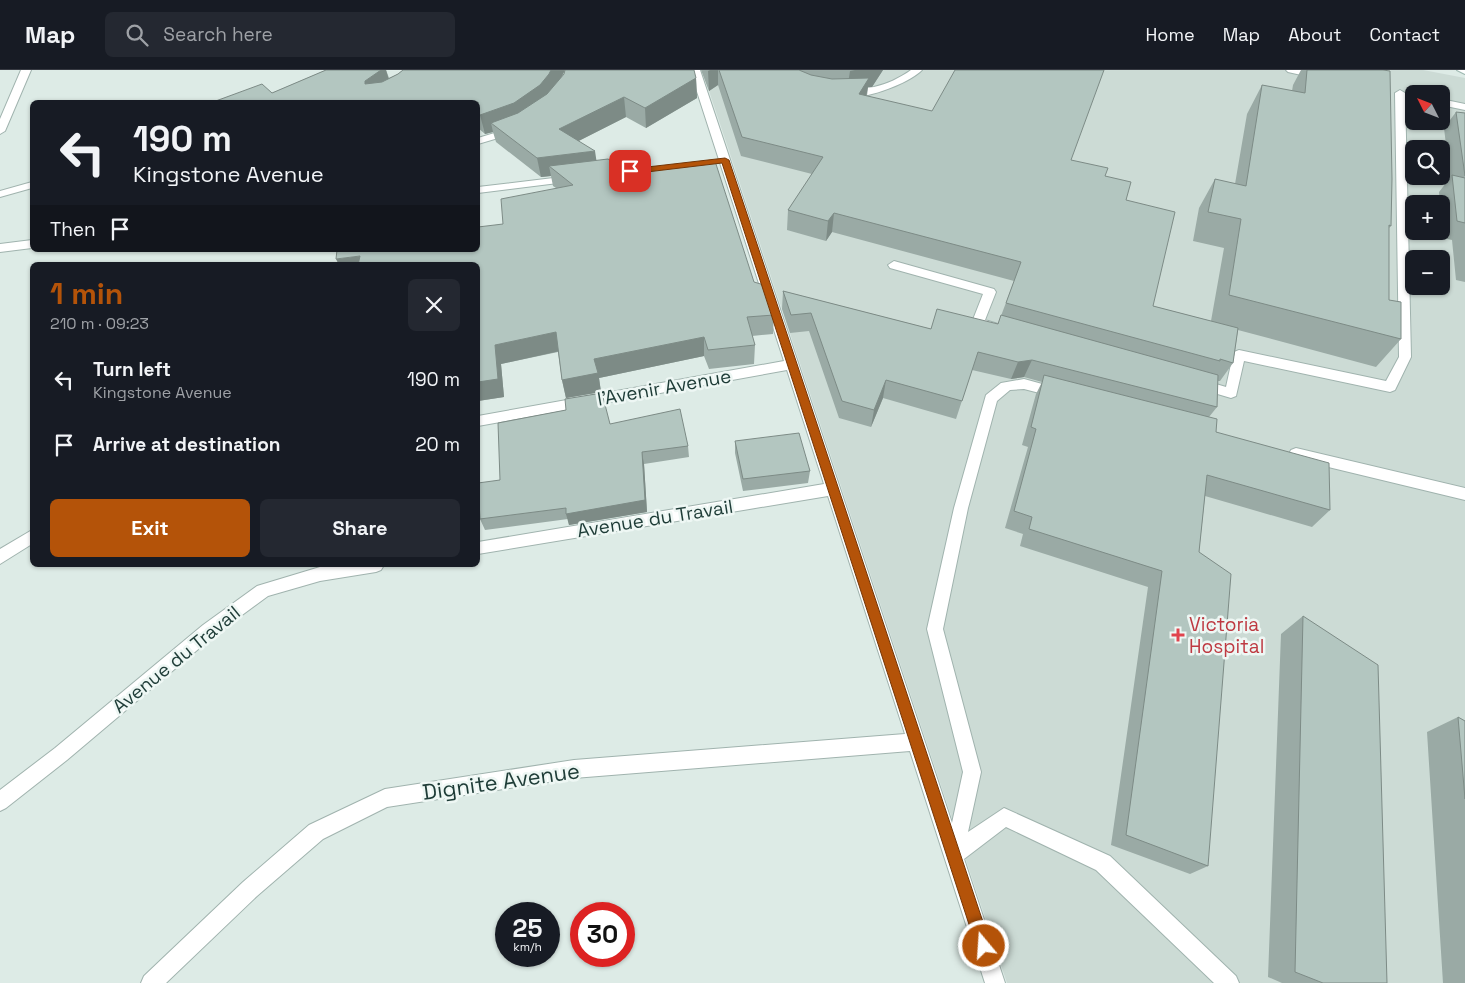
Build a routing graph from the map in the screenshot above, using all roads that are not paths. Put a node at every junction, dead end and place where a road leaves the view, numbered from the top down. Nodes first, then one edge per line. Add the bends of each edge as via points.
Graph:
1 (695, 70) edge
2 (917, 70) edge
3 (1291, 70) edge
4 (27, 71) edge
5 (1327, 78) edge
6 (834, 93) edge
7 (1405, 94) edge
8 (1450, 104) edge
9 (5, 107) edge
10 (1465, 107) edge
11 (524, 126) edge
12 (0, 131) edge
13 (480, 140) edge
14 (576, 178) edge
15 (30, 186) edge
16 (480, 190) edge
17 (0, 194) edge
18 (30, 244) edge
19 (0, 248) edge
20 (894, 265) dead end
21 (1006, 330) edge
22 (792, 364) junction
23 (1184, 380) edge
24 (1072, 396) edge
25 (480, 420) edge
26 (1283, 451) edge
27 (832, 489) junction
28 (1465, 494) edge
29 (30, 537) edge
30 (480, 548) edge
31 (0, 557) edge
32 (364, 567) edge
33 (916, 742) junction
34 (0, 802) edge
35 (954, 854) junction
36 (151, 983) edge
37 (995, 983) edge
38 (1229, 983) edge

1 - 22 street via 720,161
2 - 6 street via 907,78 873,92
3 - 5 street
4 - 9 street
7 - 23 street via 1395,92 1405,357 1390,387 1239,355 1231,393
8 - 10 street
9 - 12 street
11 - 13 street
14 - 16 street
15 - 17 street
18 - 19 street
20 - 21 street via 990,292 978,322
22 - 25 street, l'Avenir Avenue
22 - 27 street
24 - 35 street via 1024,384 1006,386 991,399 961,508 935,629 972,772
26 - 28 street
27 - 30 street, Avenue du Travail
27 - 33 street
29 - 31 street
32 - 34 street, Avenue du Travail via 320,574 263,591 209,630
33 - 35 street
33 - 36 street, Dignite Avenue via 574,769 385,798 316,832
35 - 37 street
35 - 38 street via 1004,817 1103,863

